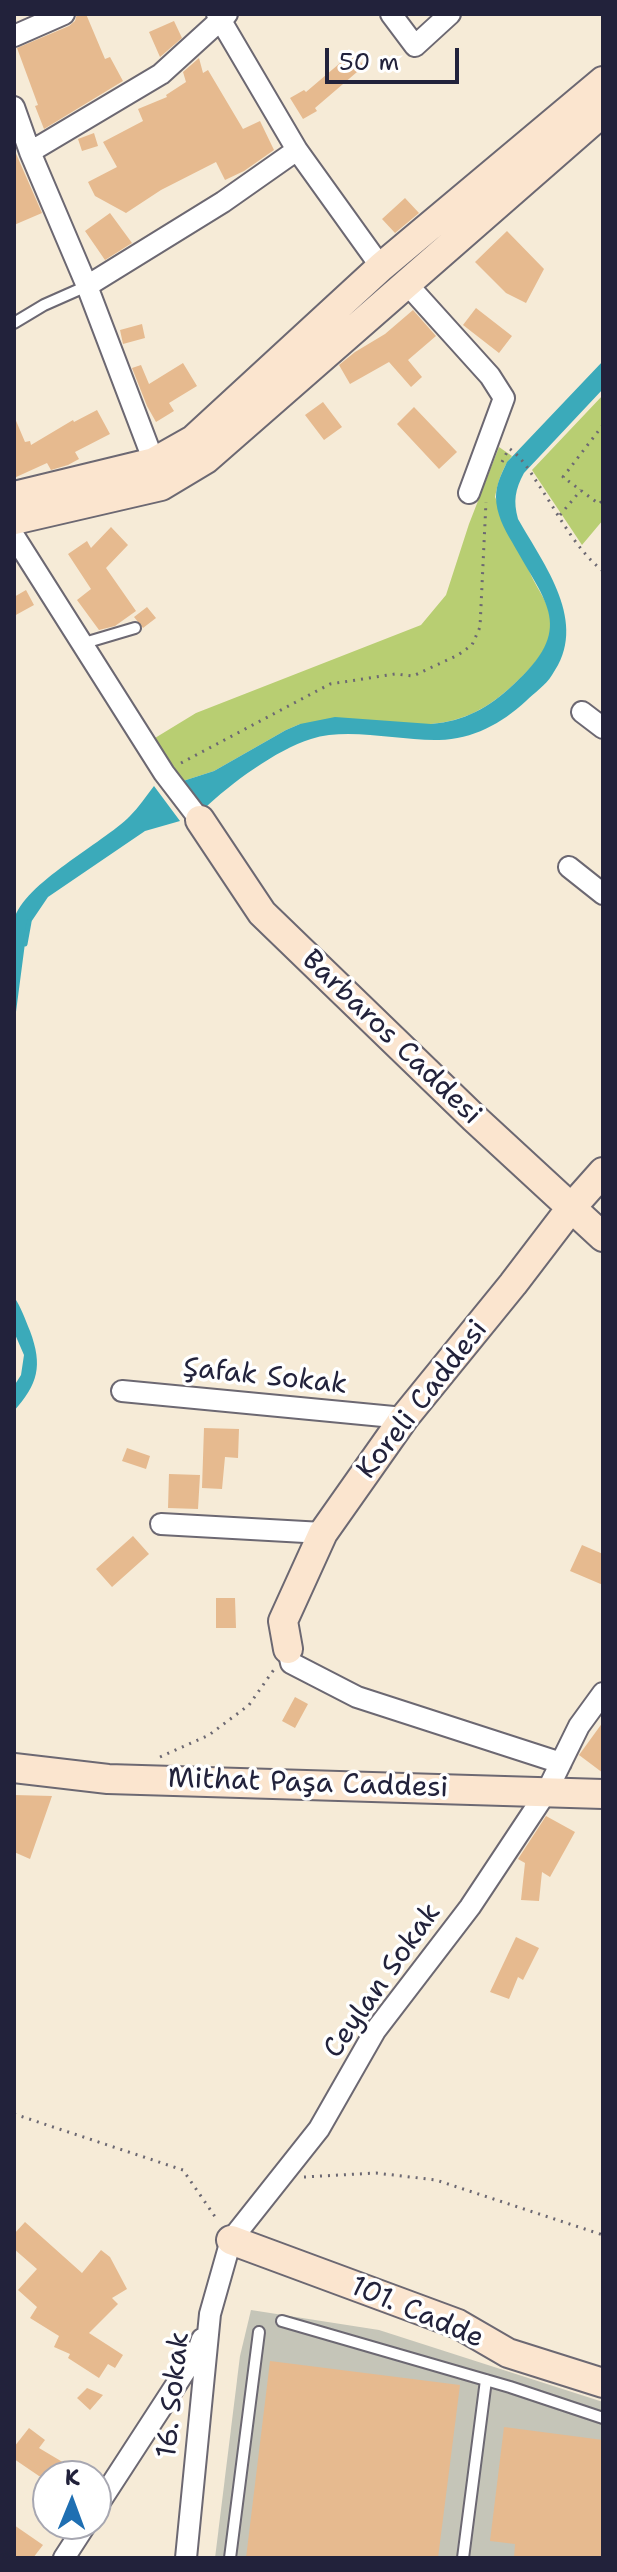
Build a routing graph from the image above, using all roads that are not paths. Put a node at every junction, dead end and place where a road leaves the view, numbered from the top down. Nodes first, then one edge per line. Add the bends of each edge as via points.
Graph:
1 (64, 14) edge
2 (391, 14) edge
3 (450, 14) edge
4 (221, 16) edge
5 (14, 36) edge
6 (603, 81) edge
7 (14, 107) edge
8 (603, 112) edge
9 (297, 150) junction
10 (30, 152) junction
11 (381, 267) junction
12 (407, 284) junction
13 (87, 286) junction
14 (14, 323) edge
15 (154, 462) junction
16 (478, 495) road end
17 (14, 496) edge
18 (14, 520) edge
19 (14, 536) edge
20 (135, 628) dead end
21 (81, 644) junction
22 (582, 712) dead end
23 (603, 728) edge
24 (200, 820) joint
25 (569, 867) dead end
26 (603, 894) edge
27 (603, 1172) edge
28 (571, 1208) junction
29 (603, 1237) edge
30 (122, 1391) dead end
31 (404, 1418) junction
32 (161, 1524) dead end
33 (323, 1533) junction
34 (288, 1649) joint
35 (603, 1693) edge
36 (561, 1763) junction
37 (14, 1768) edge
38 (547, 1791) junction
39 (603, 1794) edge
40 (231, 2240) junction
41 (210, 2314) junction
42 (282, 2321) dead end
43 (259, 2332) dead end
44 (486, 2380) junction
45 (603, 2383) edge
46 (603, 2418) edge
47 (112, 2483) edge
48 (76, 2540) edge
49 (64, 2558) edge
50 (186, 2558) edge
51 (230, 2558) edge
52 (463, 2558) edge

1 - 5 street
2 - 3 street via 415,46
4 - 9 street
4 - 10 street via 161,74
6 - 11 street
7 - 10 street
8 - 12 street
9 - 11 street
9 - 13 street
10 - 13 street
11 - 15 street via 193,440
12 - 16 street via 504,398
12 - 18 street via 206,459 161,486
13 - 14 lane
13 - 15 street
15 - 17 street
19 - 21 street
20 - 21 lane
21 - 24 street
22 - 23 street
24 - 28 street, Barbaros Caddesi via 262,913
25 - 26 street
27 - 28 street, Koreli Caddesi
28 - 29 street, Barbaros Caddesi
28 - 31 street, Koreli Caddesi
30 - 31 street, Şafak Sokak
31 - 33 street, Koreli Caddesi
32 - 33 street
33 - 34 street, Koreli Caddesi via 283,1621
34 - 36 street via 291,1663 357,1697
35 - 36 street, Ceylan Sokak
36 - 38 street, Ceylan Sokak
37 - 38 street, Mithat Paşa Caddesi via 108,1779
38 - 39 street, Mithat Paşa Caddesi
38 - 40 street, Ceylan Sokak via 470,1907 375,2031 319,2129
40 - 41 street, 16. Sokak
40 - 45 street, 101. Cadde via 458,2324 508,2353
41 - 47 street via 198,2351
41 - 50 street, 16. Sokak
42 - 44 lane
43 - 51 lane
44 - 46 lane
44 - 52 lane
48 - 49 street

